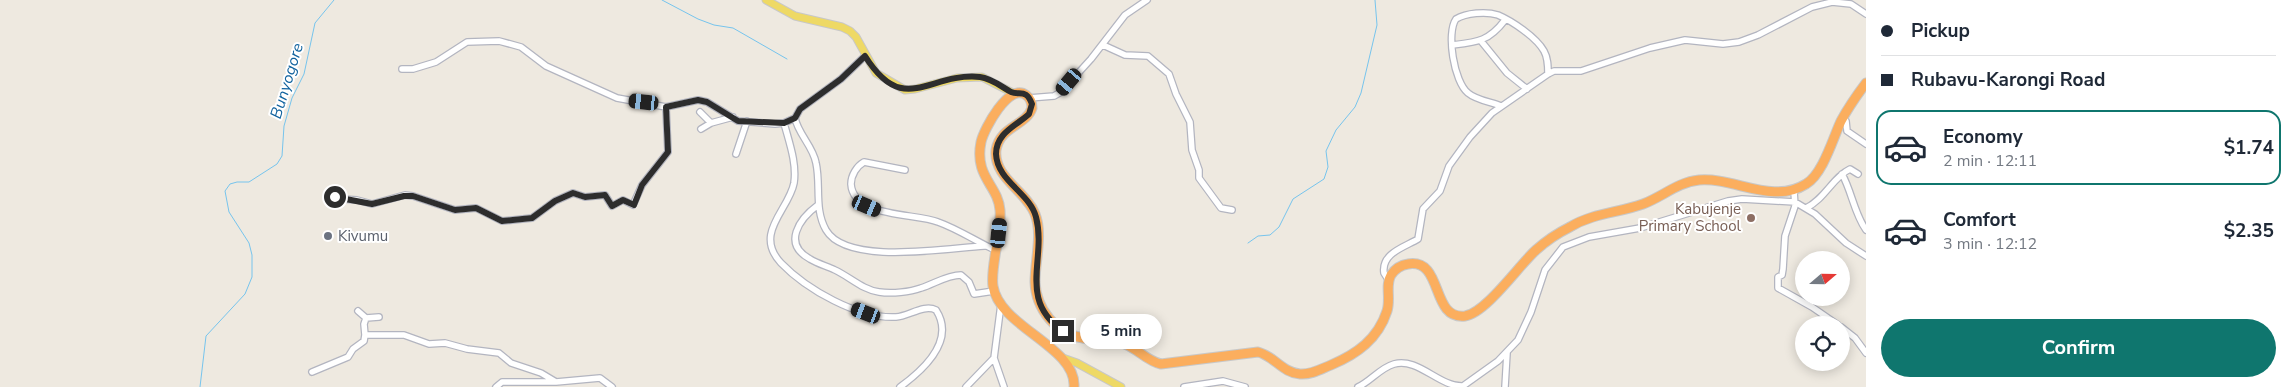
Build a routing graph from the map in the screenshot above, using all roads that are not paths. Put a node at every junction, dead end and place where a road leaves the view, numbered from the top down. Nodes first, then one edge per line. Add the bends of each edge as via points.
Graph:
1 (766, 0) edge
2 (1147, 0) edge
3 (1866, 14) edge
4 (1505, 20) junction
5 (1480, 40) junction
6 (1103, 45) junction
7 (1453, 45) junction
8 (865, 56) junction
9 (402, 69) dead end
10 (1548, 74) junction
11 (1866, 84) edge
12 (1527, 89) junction
13 (1013, 93) junction
14 (1028, 98) junction
15 (1501, 106) junction
16 (666, 107) junction
17 (700, 112) dead end
18 (733, 117) junction
19 (795, 118) junction
20 (1842, 119) junction
21 (747, 121) junction
22 (711, 123) junction
23 (784, 123) junction
24 (701, 129) dead end
25 (1866, 144) edge
26 (736, 154) dead end
27 (905, 170) dead end
28 (1842, 174) junction
29 (1858, 174) dead end
30 (1794, 190) junction
31 (328, 198) dead end
32 (1795, 202) junction
33 (818, 205) junction
34 (1806, 208) junction
35 (1232, 210) dead end
36 (1866, 230) edge
37 (984, 246) junction
38 (997, 251) junction
39 (1866, 256) edge
40 (1389, 281) junction
41 (994, 291) junction
42 (1002, 303) junction
43 (358, 311) dead end
44 (379, 316) dead end
45 (1825, 316) edge
46 (366, 318) junction
47 (1850, 334) edge
48 (365, 335) junction
49 (1866, 352) edge
50 (1507, 353) junction
51 (1060, 357) junction
52 (994, 358) junction
53 (312, 372) dead end
54 (556, 382) junction
55 (496, 387) edge
56 (612, 387) edge
57 (900, 387) edge
58 (966, 387) edge
59 (1004, 387) edge
60 (1074, 387) edge
61 (1121, 387) edge
62 (1184, 387) edge
63 (1246, 387) edge
64 (1358, 387) edge
65 (1505, 387) edge

1 - 8 main road via 795,16 842,27 856,37
2 - 6 street via 1125,15
3 - 10 street via 1850,4 1832,2 1812,7 1739,42 1723,44 1685,40 1581,71
4 - 5 street via 1495,33
4 - 7 street via 1494,14 1459,16 1453,24
4 - 10 street via 1541,46 1547,58
5 - 7 street
5 - 12 street via 1507,73
6 - 14 street via 1058,94
6 - 35 street via 1126,55 1148,56 1169,74 1190,122 1199,178 1221,208
7 - 15 street via 1455,71 1465,90
8 - 13 main road via 876,73 905,90 957,78 982,77
8 - 19 street via 841,79 800,109
9 - 16 street via 436,62 467,42 499,41 521,46 546,66 610,96
10 - 12 street
11 - 20 highway
12 - 15 street
13 - 14 highway via 1022,92
13 - 38 highway via 989,124 980,149 982,171 999,205
14 - 40 highway via 1032,104 1031,111 1004,133 997,147 997,159 1002,172 1036,216 1037,296 1046,314 1063,331 1081,338 1115,341 1161,364 1258,352 1270,356 1292,372 1308,374 1356,354 1366,344 1387,312
15 - 40 street via 1475,130 1451,163 1440,191 1423,209 1418,239 1396,249 1385,262 1384,273
16 - 18 street via 698,100
16 - 31 street via 668,152 642,185 634,205 623,200 612,206 605,195 585,197 573,193 555,201 532,218 502,221 476,208 455,210 413,196 372,204
17 - 22 street
18 - 21 street
18 - 22 street
19 - 23 street
19 - 33 street via 815,157
20 - 25 street via 1846,121 1847,131
20 - 30 highway via 1814,177
21 - 23 street
21 - 26 street
22 - 24 street
23 - 57 street via 795,172 788,201 772,230 772,243 779,261 812,289 866,313 897,317 929,308 939,314 940,340 934,355
27 - 37 street via 864,162 856,168 853,176 853,192 860,201 877,210 938,222
28 - 29 street via 1850,169
28 - 34 street via 1823,196
28 - 36 street
30 - 32 street
30 - 40 highway via 1777,192 1699,180 1682,184 1636,206 1588,217 1538,248 1484,305 1464,316 1446,308 1432,274 1421,265 1401,266 1391,274
32 - 34 street
32 - 45 street via 1786,228 1778,288
32 - 50 street via 1737,199 1640,228 1568,244 1557,252 1545,270 1527,321
33 - 37 street via 830,236 839,244 856,250 913,251
33 - 41 street via 797,227 795,240 798,249 809,259 858,284 879,292 902,291 920,289 961,275 967,278 974,294
34 - 39 street
37 - 38 street
38 - 41 highway
41 - 42 highway
42 - 51 highway via 1030,334
42 - 52 street
43 - 46 street
44 - 46 street
46 - 48 street
47 - 49 street
48 - 53 street via 364,341 348,357
48 - 54 street via 404,335 429,344 445,343 499,353 511,363
50 - 64 street via 1463,386 1450,385 1401,363 1388,366
50 - 65 street
51 - 60 highway via 1072,373
51 - 61 main road
52 - 58 street
52 - 59 street
54 - 55 street via 502,382
54 - 56 street via 600,378
62 - 63 street via 1223,381

